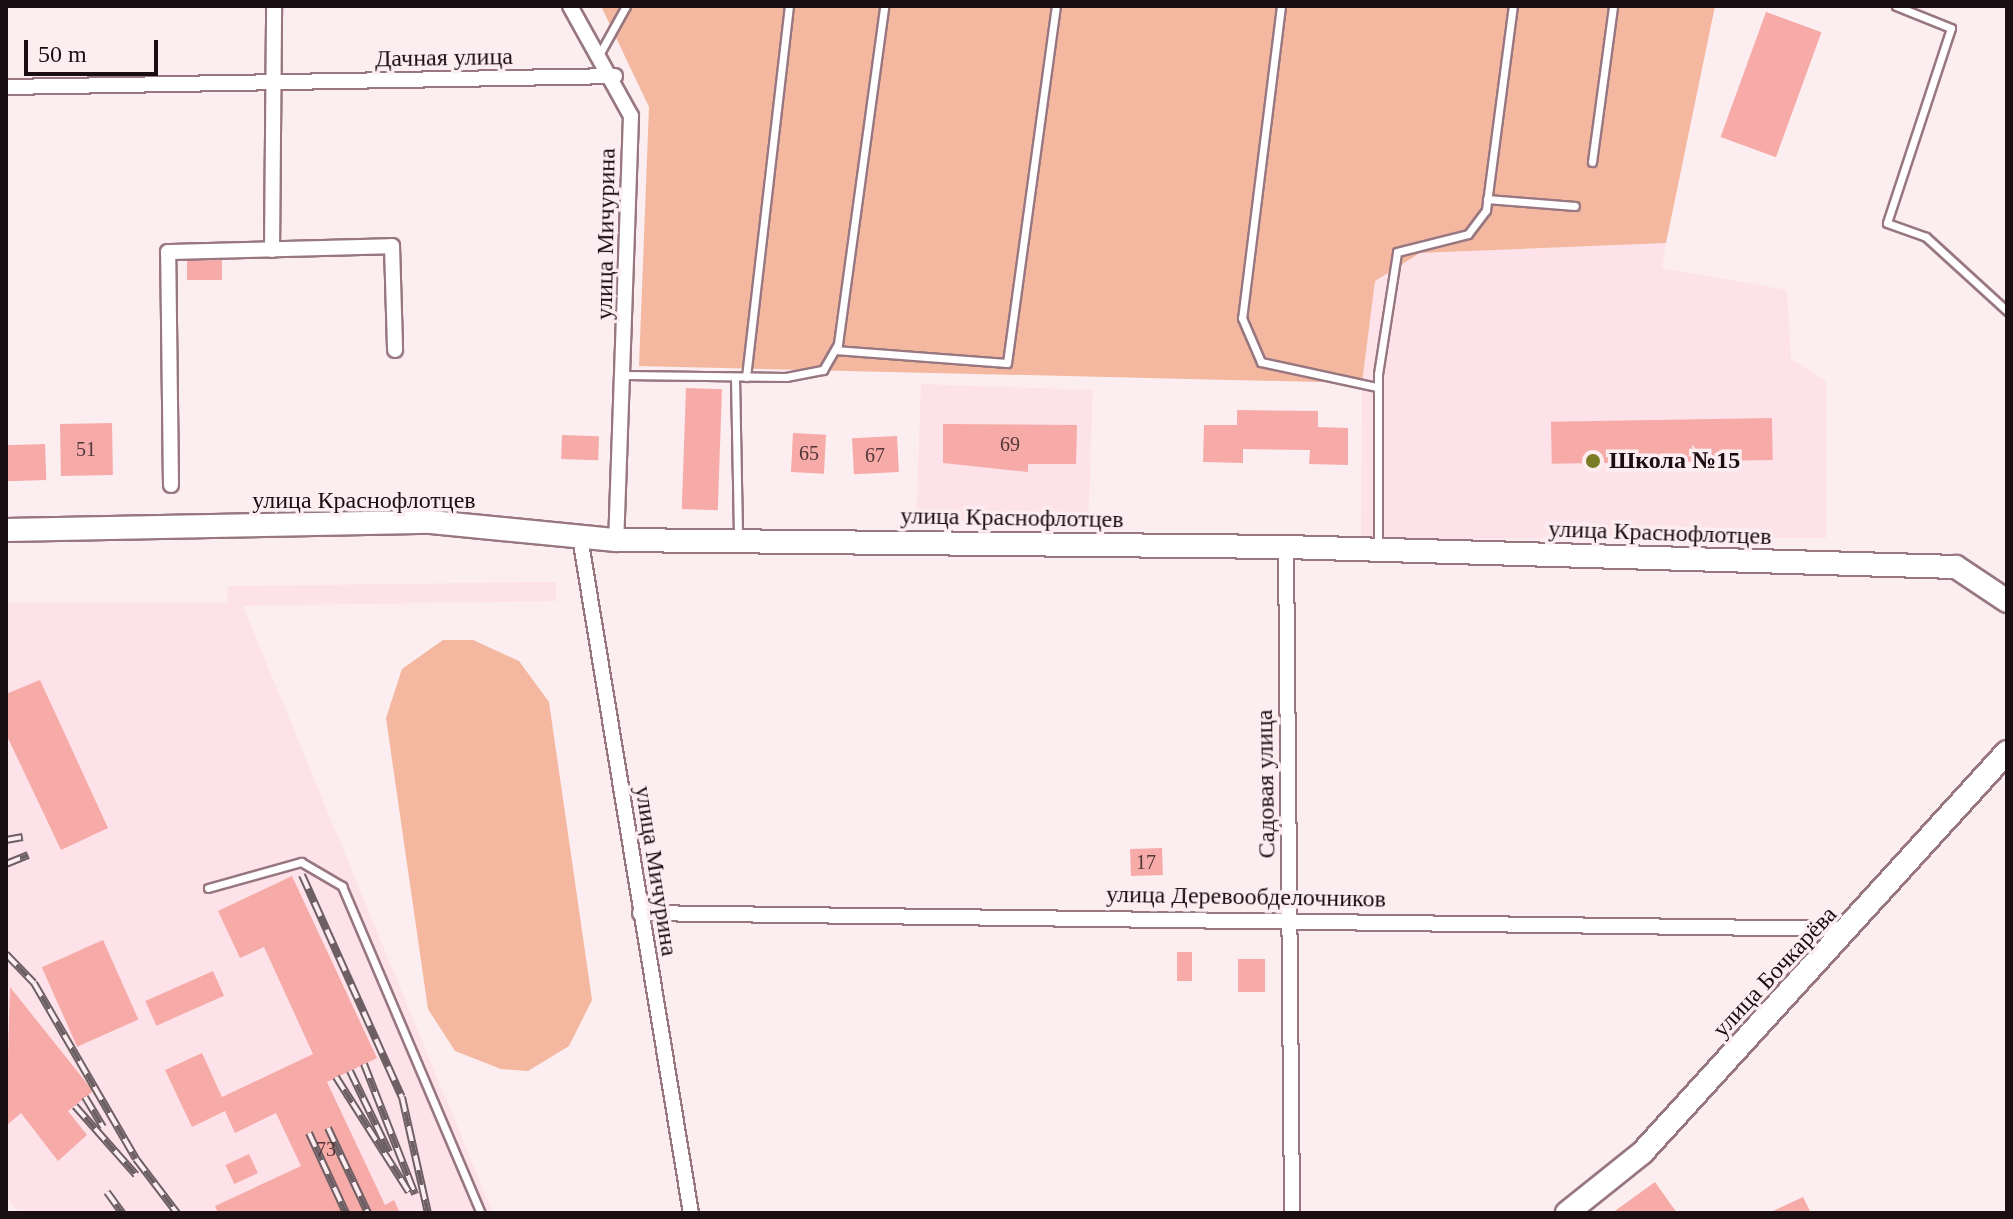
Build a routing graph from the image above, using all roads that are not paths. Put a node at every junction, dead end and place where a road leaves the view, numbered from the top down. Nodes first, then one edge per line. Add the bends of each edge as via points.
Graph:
1 (274, 6) edge
2 (570, 6) edge
3 (626, 6) edge
4 (789, 6) edge
5 (884, 6) edge
6 (1056, 6) edge
7 (1281, 6) edge
8 (1513, 6) edge
9 (1613, 6) edge
10 (1896, 6) edge
11 (600, 53) junction
12 (615, 76) junction
13 (274, 84) junction
14 (6, 87) edge
15 (1592, 162) dead end
16 (1487, 199) junction
17 (1575, 206) dead end
18 (272, 250) junction
19 (2007, 311) edge
20 (395, 350) dead end
21 (835, 350) junction
22 (624, 375) junction
23 (735, 377) junction
24 (746, 377) junction
25 (1377, 387) junction
26 (171, 485) dead end
27 (6, 530) edge
28 (580, 537) junction
29 (616, 540) junction
30 (738, 541) junction
31 (1286, 547) junction
32 (1378, 552) junction
33 (2007, 601) edge
34 (2007, 752) edge
35 (208, 888) dead end
36 (640, 913) junction
37 (1290, 918) junction
38 (1852, 929) junction
39 (481, 1213) edge
40 (691, 1213) edge
41 (1292, 1213) edge
42 (1567, 1213) edge

1 - 13 street
2 - 11 street, улица Мичурина
3 - 11 lane
4 - 24 lane
5 - 21 lane
6 - 21 lane via 1007,363
7 - 25 lane via 1242,318 1261,362
8 - 16 lane
9 - 15 lane
10 - 19 lane via 1951,28 1887,223 1926,237
11 - 12 street, улица Мичурина
12 - 13 street, Дачная улица
12 - 22 street, улица Мичурина via 631,116
13 - 14 street, Дачная улица
13 - 18 street
16 - 17 lane
16 - 25 lane via 1468,234 1397,252
18 - 20 street via 392,246
18 - 26 street via 168,252
21 - 24 lane via 812,375
22 - 23 lane
22 - 29 street, улица Мичурина
23 - 24 lane
23 - 30 lane
25 - 32 lane
27 - 28 street, улица Краснофлотцев via 431,522
28 - 29 street, улица Краснофлотцев
28 - 36 street, улица Мичурина
29 - 30 street, улица Краснофлотцев
30 - 31 street, улица Краснофлотцев
31 - 32 street, улица Краснофлотцев
31 - 37 street, Садовая улица
32 - 33 street, улица Краснофлотцев via 1956,567
34 - 38 street, улица Бочкарёва
35 - 39 lane via 301,862 342,886
36 - 37 street, улица Деревообделочников
36 - 40 street, улица Мичурина
37 - 38 street, улица Деревообделочников
37 - 41 street, Садовая улица
38 - 42 street, улица Бочкарёва via 1642,1153

